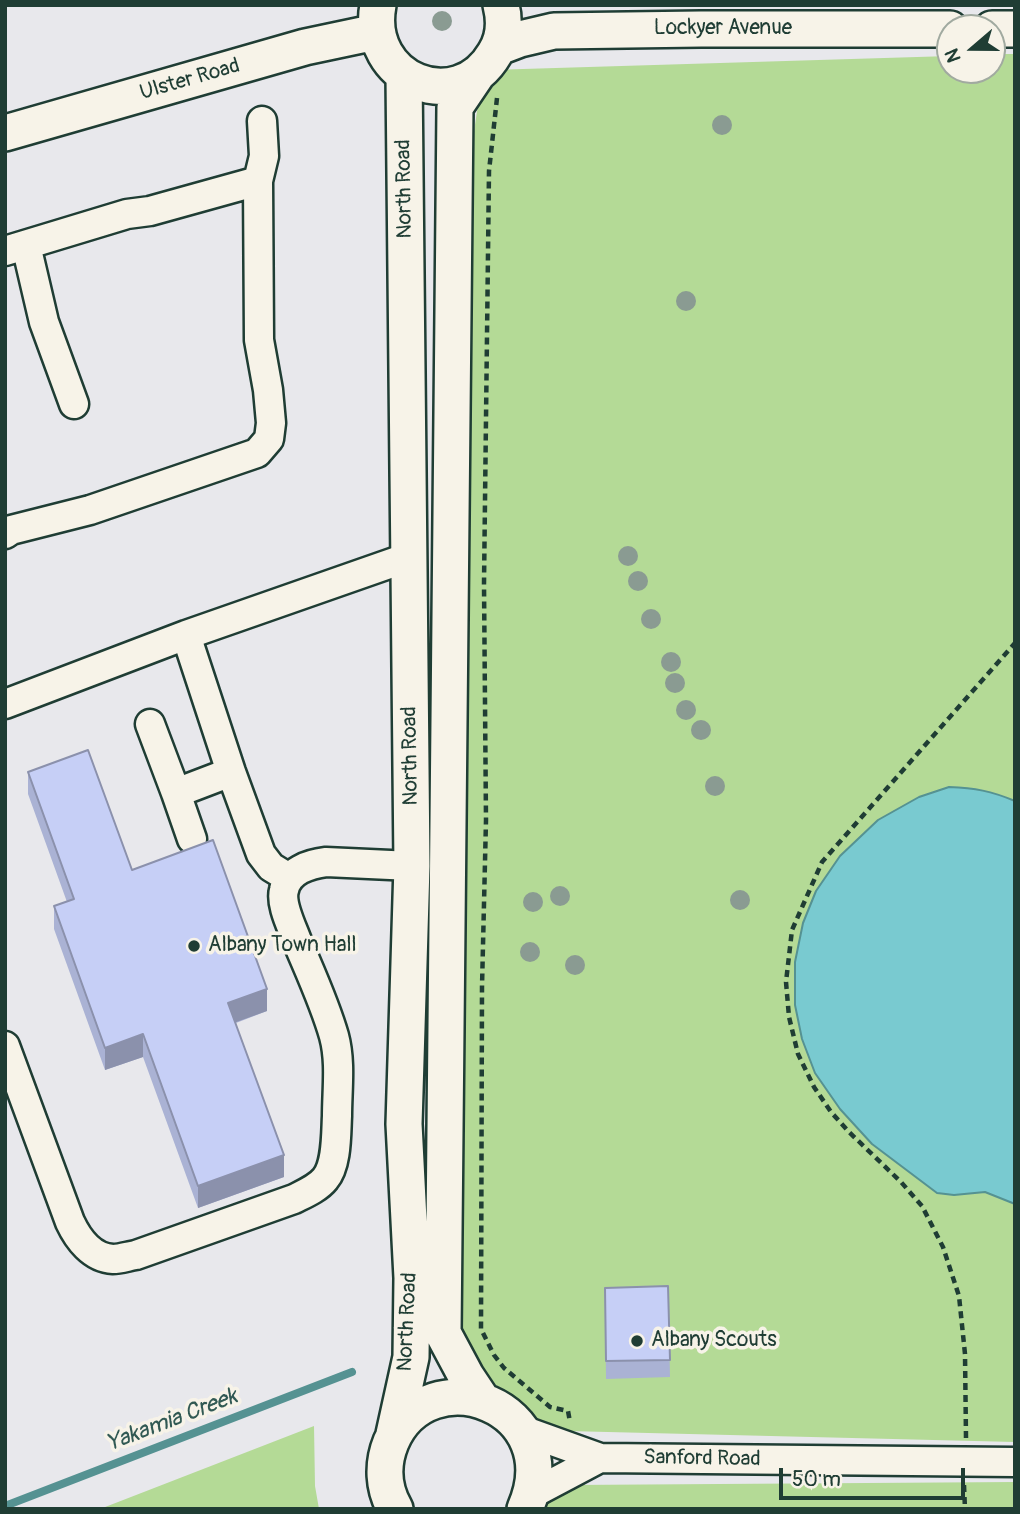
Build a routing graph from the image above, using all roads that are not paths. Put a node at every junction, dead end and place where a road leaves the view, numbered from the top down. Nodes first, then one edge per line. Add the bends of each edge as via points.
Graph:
1 (501, 5) edge
2 (810, 17) edge
3 (377, 19) edge
4 (936, 28) edge
5 (492, 69) junction
6 (404, 75) junction
7 (262, 121) dead end
8 (5, 133) edge
9 (258, 181) junction
10 (16, 248) edge
11 (74, 404) dead end
12 (5, 534) edge
13 (409, 557) junction
14 (186, 635) junction
15 (5, 704) edge
16 (150, 724) dead end
17 (231, 772) junction
18 (176, 793) junction
19 (192, 839) dead end
20 (412, 866) junction
21 (289, 878) junction
22 (5, 1046) edge
23 (482, 1400) junction
24 (522, 1430) junction
25 (394, 1434) junction
26 (600, 1458) junction
27 (1015, 1462) edge
28 (528, 1502) edge
29 (394, 1509) edge

1 - 5 main road via 503,31
2 - 4 main road, Lockyer Avenue
2 - 5 main road, Lockyer Avenue via 554,31 520,39
3 - 6 main road via 380,45
3 - 8 main road, Ulster Road via 305,47
5 - 6 main road, Lockyer Avenue via 449,86
5 - 23 main road, North Road via 456,107 443,1333
6 - 13 main road, North Road
7 - 9 street via 264,156
9 - 10 street
9 - 12 street via 259,340 268,390 269,439 257,453
10 - 11 street
13 - 14 street
13 - 20 main road, North Road
14 - 15 street
14 - 17 street
16 - 18 street
17 - 18 street
17 - 21 street via 261,854
18 - 19 street
20 - 21 street via 326,862 302,867
20 - 25 main road, North Road via 404,1124 411,1357
21 - 22 street via 283,890 286,911 330,1024 337,1056 332,1164 326,1178 312,1189 136,1255 101,1256 76,1235
23 - 24 main road via 511,1417
23 - 25 main road via 448,1397 432,1402 417,1410
24 - 26 street, Sanford Road
24 - 28 main road via 534,1461
25 - 29 main road, North Road via 385,1483
26 - 27 street, Sanford Road
26 - 28 street, Sanford Road

